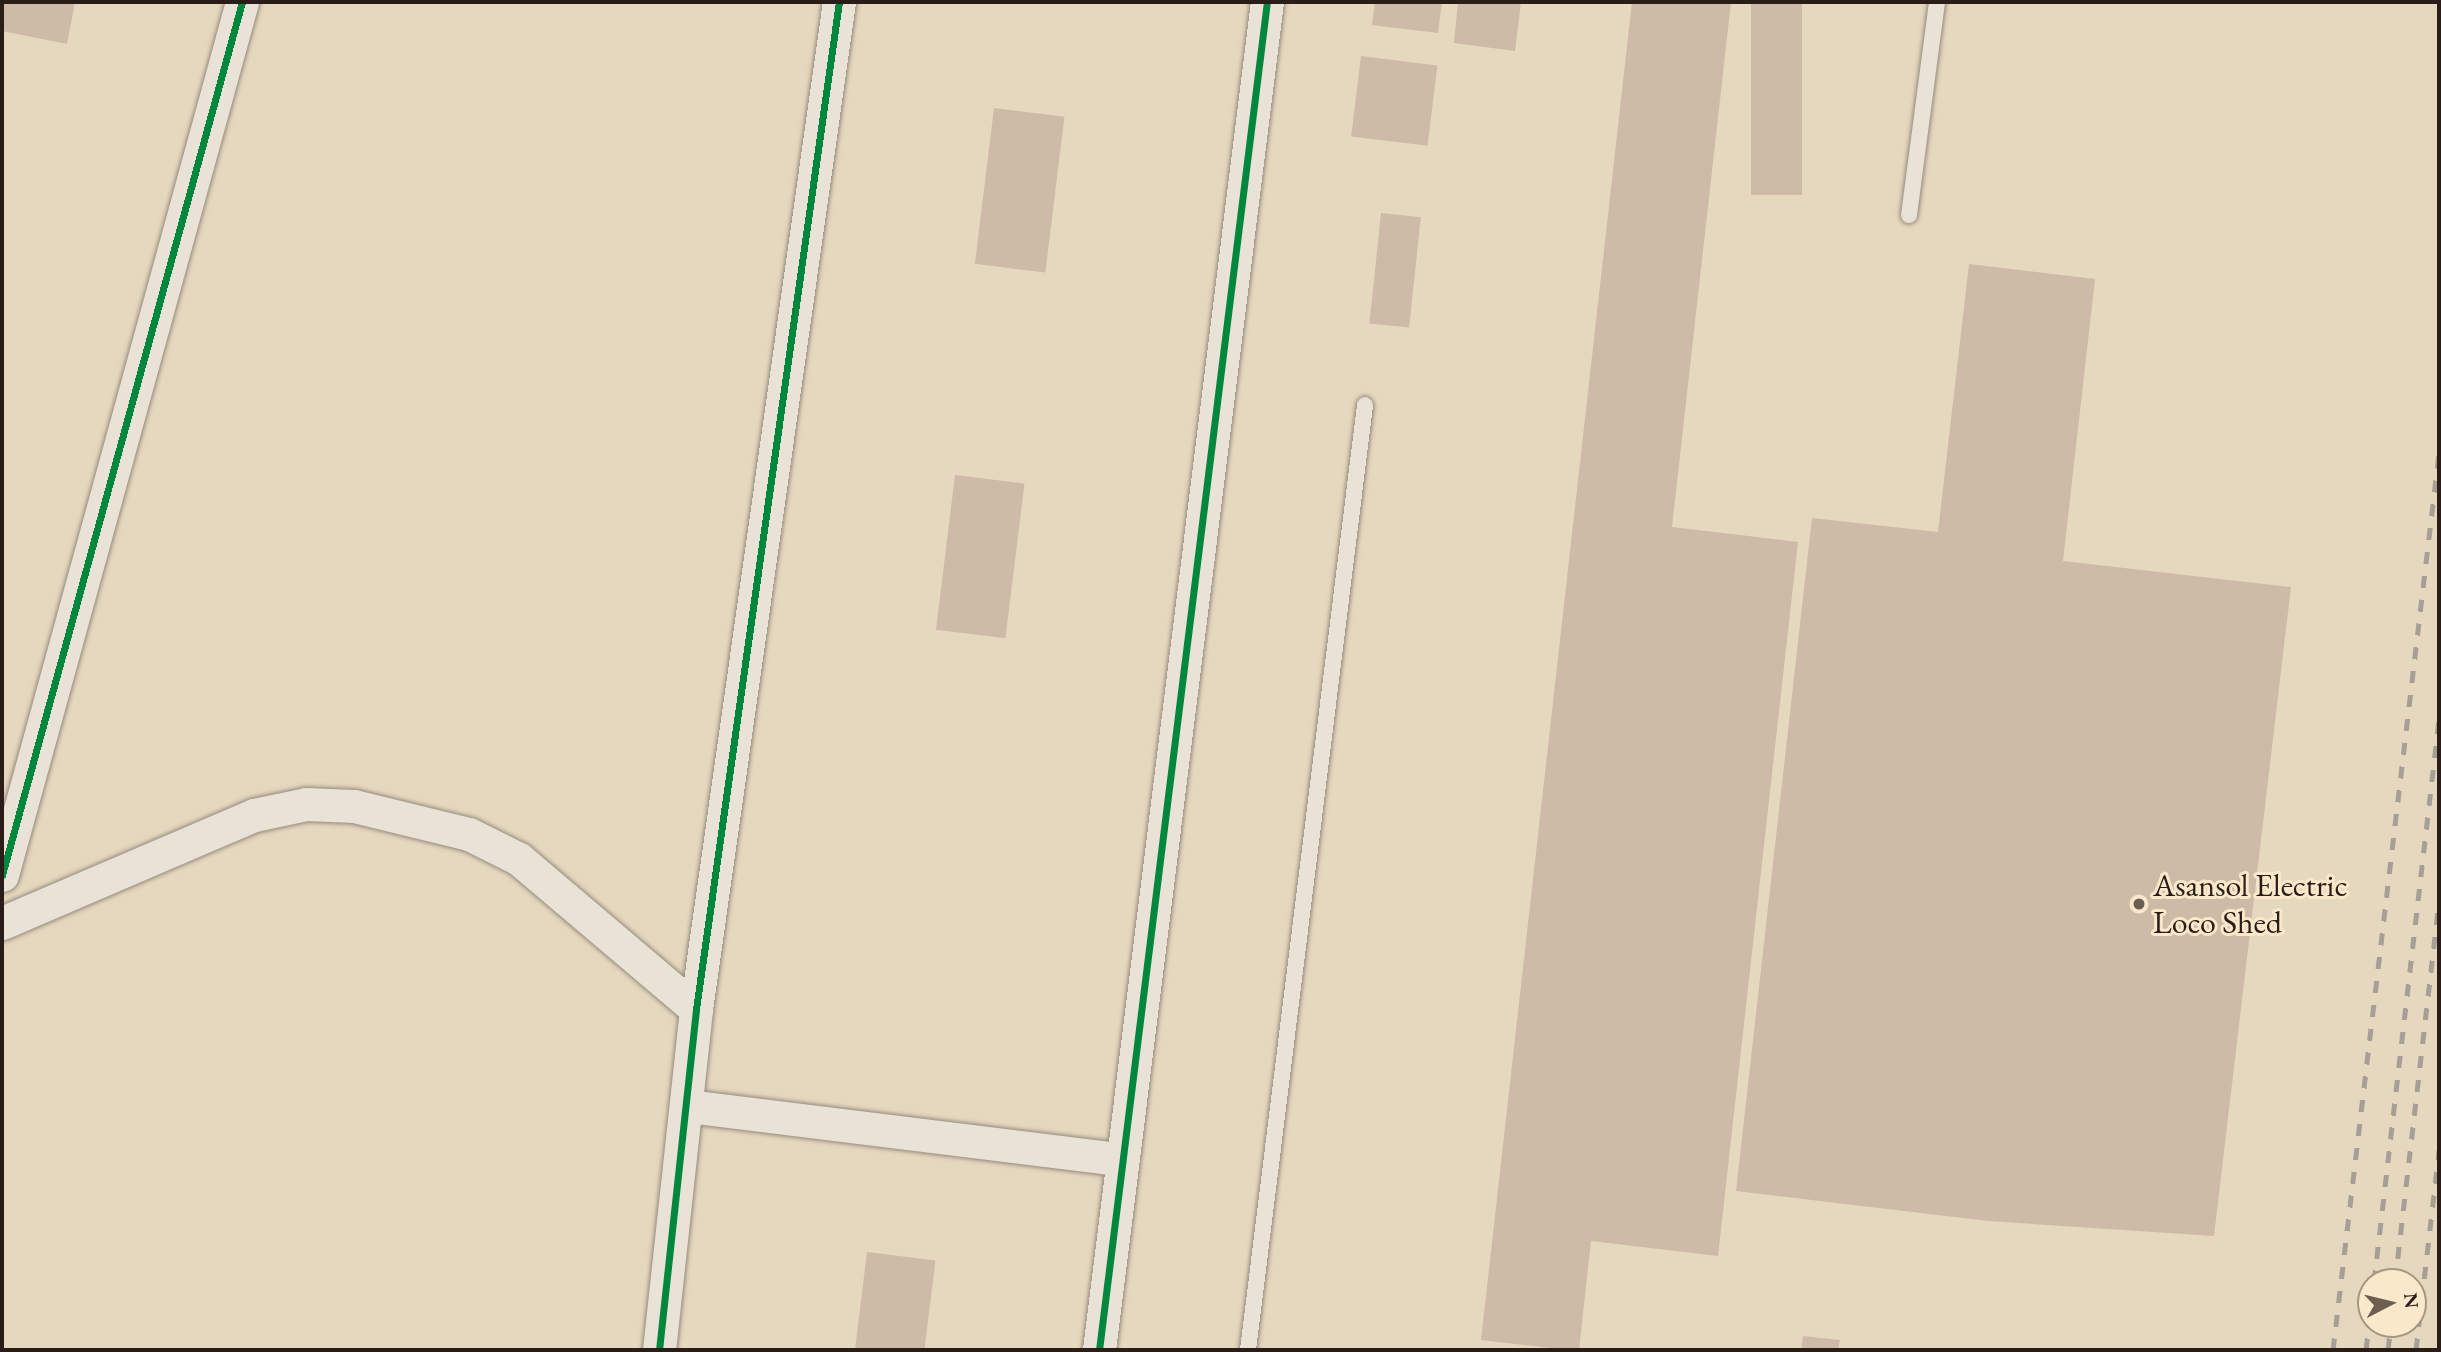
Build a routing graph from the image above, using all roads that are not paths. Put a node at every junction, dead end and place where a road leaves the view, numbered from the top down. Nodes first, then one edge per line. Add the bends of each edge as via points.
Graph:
1 (242, 2) edge
2 (839, 2) edge
3 (1266, 2) edge
4 (1937, 2) edge
5 (1909, 215) dead end
6 (1364, 405) dead end
7 (2, 875) edge
8 (2, 923) edge
9 (696, 1009) junction
10 (687, 1106) junction
11 (1121, 1159) junction
12 (659, 1350) edge
13 (1099, 1350) edge
14 (1248, 1350) edge

1 - 7 street
2 - 9 street
3 - 11 street
4 - 5 lane
6 - 14 lane
8 - 9 street via 254,815 306,804 354,806 469,834 519,859
9 - 10 street
10 - 11 street
10 - 12 street
11 - 13 street

